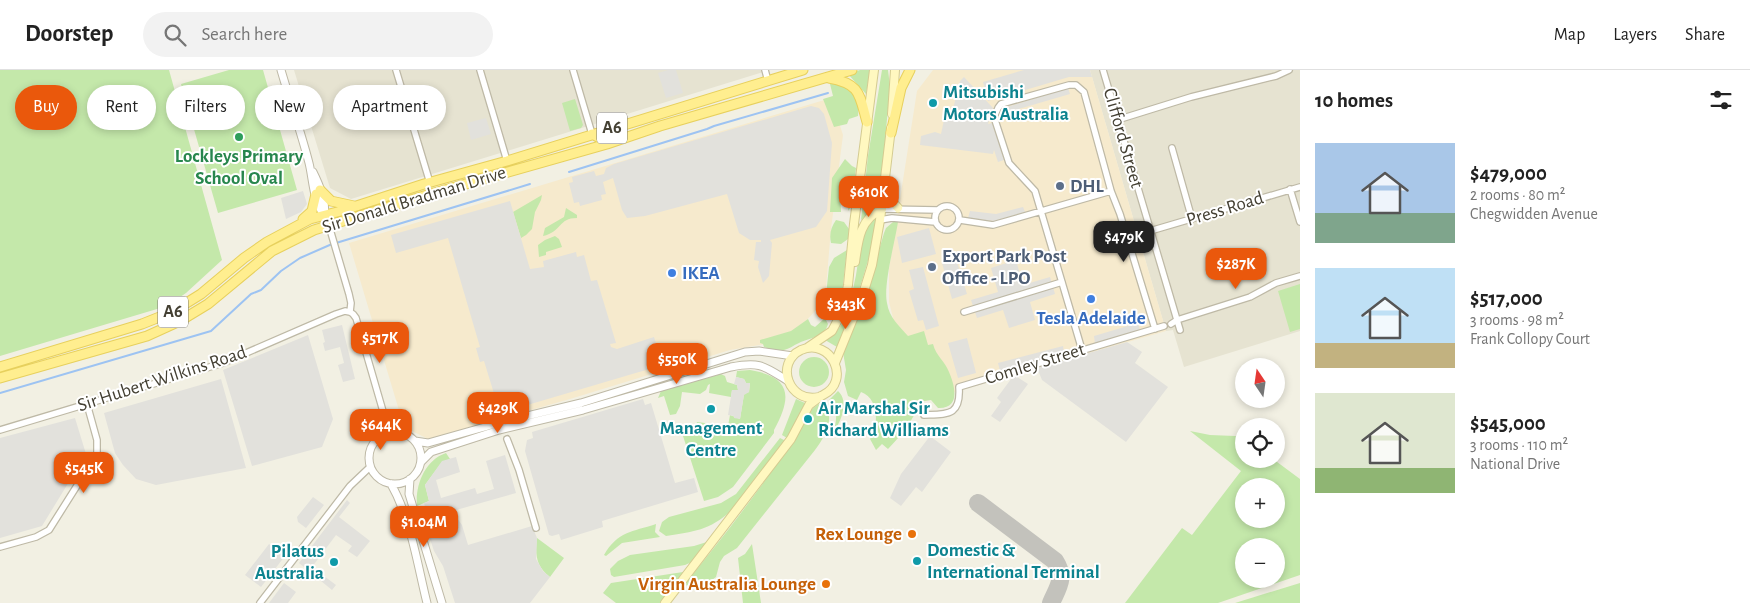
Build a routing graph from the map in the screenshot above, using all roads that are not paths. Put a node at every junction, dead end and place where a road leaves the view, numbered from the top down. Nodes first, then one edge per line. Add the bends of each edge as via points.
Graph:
1 (281, 70) edge
2 (396, 70) edge
3 (480, 70) edge
4 (572, 70) edge
5 (765, 70) edge
6 (803, 70) edge
7 (852, 70) edge
8 (874, 70) edge
9 (895, 70) edge
10 (910, 70) edge
11 (1103, 70) edge
12 (1289, 70) edge
13 (826, 78) junction
14 (768, 81) junction
15 (1117, 120) junction
16 (867, 122) junction
17 (660, 126) junction
18 (891, 133) junction
19 (592, 134) junction
20 (1172, 148) dead end
21 (507, 161) junction
22 (886, 174) junction
23 (430, 183) junction
24 (1300, 186) edge
25 (1290, 190) junction
26 (1111, 191) junction
27 (318, 192) junction
28 (355, 206) junction
29 (898, 208) junction
30 (882, 209) junction
31 (938, 210) junction
32 (1041, 211) junction
33 (324, 214) junction
34 (351, 219) junction
35 (1192, 219) junction
36 (880, 220) junction
37 (960, 220) junction
38 (935, 222) junction
39 (1300, 222) edge
40 (295, 226) junction
41 (329, 226) junction
42 (314, 230) junction
43 (1150, 231) junction
44 (1300, 276) edge
45 (1062, 282) junction
46 (848, 285) junction
47 (350, 312) junction
48 (964, 312) dead end
49 (1174, 322) junction
50 (1164, 326) dead end
51 (1155, 329) junction
52 (1180, 330) dead end
53 (807, 348) junction
54 (1082, 350) junction
55 (793, 356) junction
56 (835, 363) junction
57 (0, 367) edge
58 (0, 378) edge
59 (788, 381) junction
60 (822, 396) junction
61 (87, 404) junction
62 (924, 415) dead end
63 (509, 428) junction
64 (0, 430) edge
65 (499, 430) junction
66 (389, 432) junction
67 (507, 439) junction
68 (415, 441) junction
69 (421, 462) junction
70 (370, 467) junction
71 (410, 479) junction
72 (391, 484) junction
73 (536, 528) dead end
74 (0, 547) edge
75 (260, 603) edge
76 (427, 603) edge
77 (442, 603) edge
78 (665, 603) edge

1 - 27 street
2 - 23 street
3 - 21 street
4 - 19 street
5 - 14 street
6 - 14 main road, Sir Donald Bradman Drive / A6
7 - 13 main road, Sir Donald Bradman Drive / A6
8 - 16 main road
9 - 18 main road
10 - 18 main road via 901,88
11 - 15 street, Clifford Street
12 - 15 street
13 - 16 main road via 844,81 855,88
13 - 17 main road, Sir Donald Bradman Drive / A6
14 - 19 main road, Sir Donald Bradman Drive / A6
15 - 43 street, Clifford Street
16 - 46 main road
17 - 19 main road via 600,138
17 - 34 main road, Sir Donald Bradman Drive / A6
18 - 22 main road
19 - 21 main road, Sir Donald Bradman Drive / A6
20 - 35 street
21 - 23 main road, Sir Donald Bradman Drive / A6
22 - 29 main road via 888,194
22 - 30 main road
23 - 28 main road, Sir Donald Bradman Drive / A6
24 - 25 street, Press Road
25 - 35 street, Press Road
25 - 39 street
26 - 32 street
26 - 32 street via 1080,87 1069,85 1001,104 994,117 1009,163 1034,191
26 - 51 street
27 - 28 main road via 334,203
27 - 33 street
27 - 40 main road via 312,211
28 - 33 main road, Sir Donald Bradman Drive / A6
29 - 30 street
29 - 31 street
30 - 36 main road
30 - 46 main road via 868,218 859,233
31 - 37 street via 952,206
31 - 38 street
32 - 37 street via 993,225
32 - 45 street
33 - 34 main road
33 - 40 main road, Sir Donald Bradman Drive / A6
33 - 42 main road
34 - 41 main road, Sir Donald Bradman Drive / A6
35 - 43 street, Press Road
36 - 38 street
36 - 56 main road via 870,275
37 - 38 street via 949,230 942,229
40 - 57 main road, Sir Donald Bradman Drive / A6 via 252,252 201,294 172,312
41 - 42 main road, Sir Donald Bradman Drive / A6
41 - 47 street via 349,294
42 - 58 main road, Sir Donald Bradman Drive / A6 via 272,251 208,304 163,329
43 - 49 street, Clifford Street
44 - 49 street via 1250,297
45 - 48 street
45 - 54 street
46 - 53 main road via 836,325 827,336
47 - 61 street, Sir Hubert Wilkins Road via 336,314 224,363
47 - 66 street via 356,318
49 - 52 street, Clifford Street
50 - 51 street, Comley Street
51 - 54 street, Comley Street
53 - 55 main road
53 - 56 main road via 827,352
54 - 62 street, Comley Street via 958,387 958,405 954,411
55 - 59 main road via 788,364
55 - 68 street via 745,352 581,403 428,443
56 - 60 main road via 836,380
59 - 60 main road via 799,395 810,398
59 - 63 street via 763,366 744,364
60 - 78 main road via 809,405 791,439
61 - 64 street, Sir Hubert Wilkins Road
61 - 74 street via 97,440 97,454 48,530 36,537
63 - 65 street
63 - 67 street
65 - 67 street
65 - 69 street via 431,452
66 - 68 street via 403,433
66 - 70 street via 372,445
67 - 73 street
68 - 69 street via 420,449
69 - 71 street
70 - 72 street via 378,478
70 - 75 street via 350,486
71 - 72 street
71 - 77 street via 409,494
72 - 76 street via 404,514

